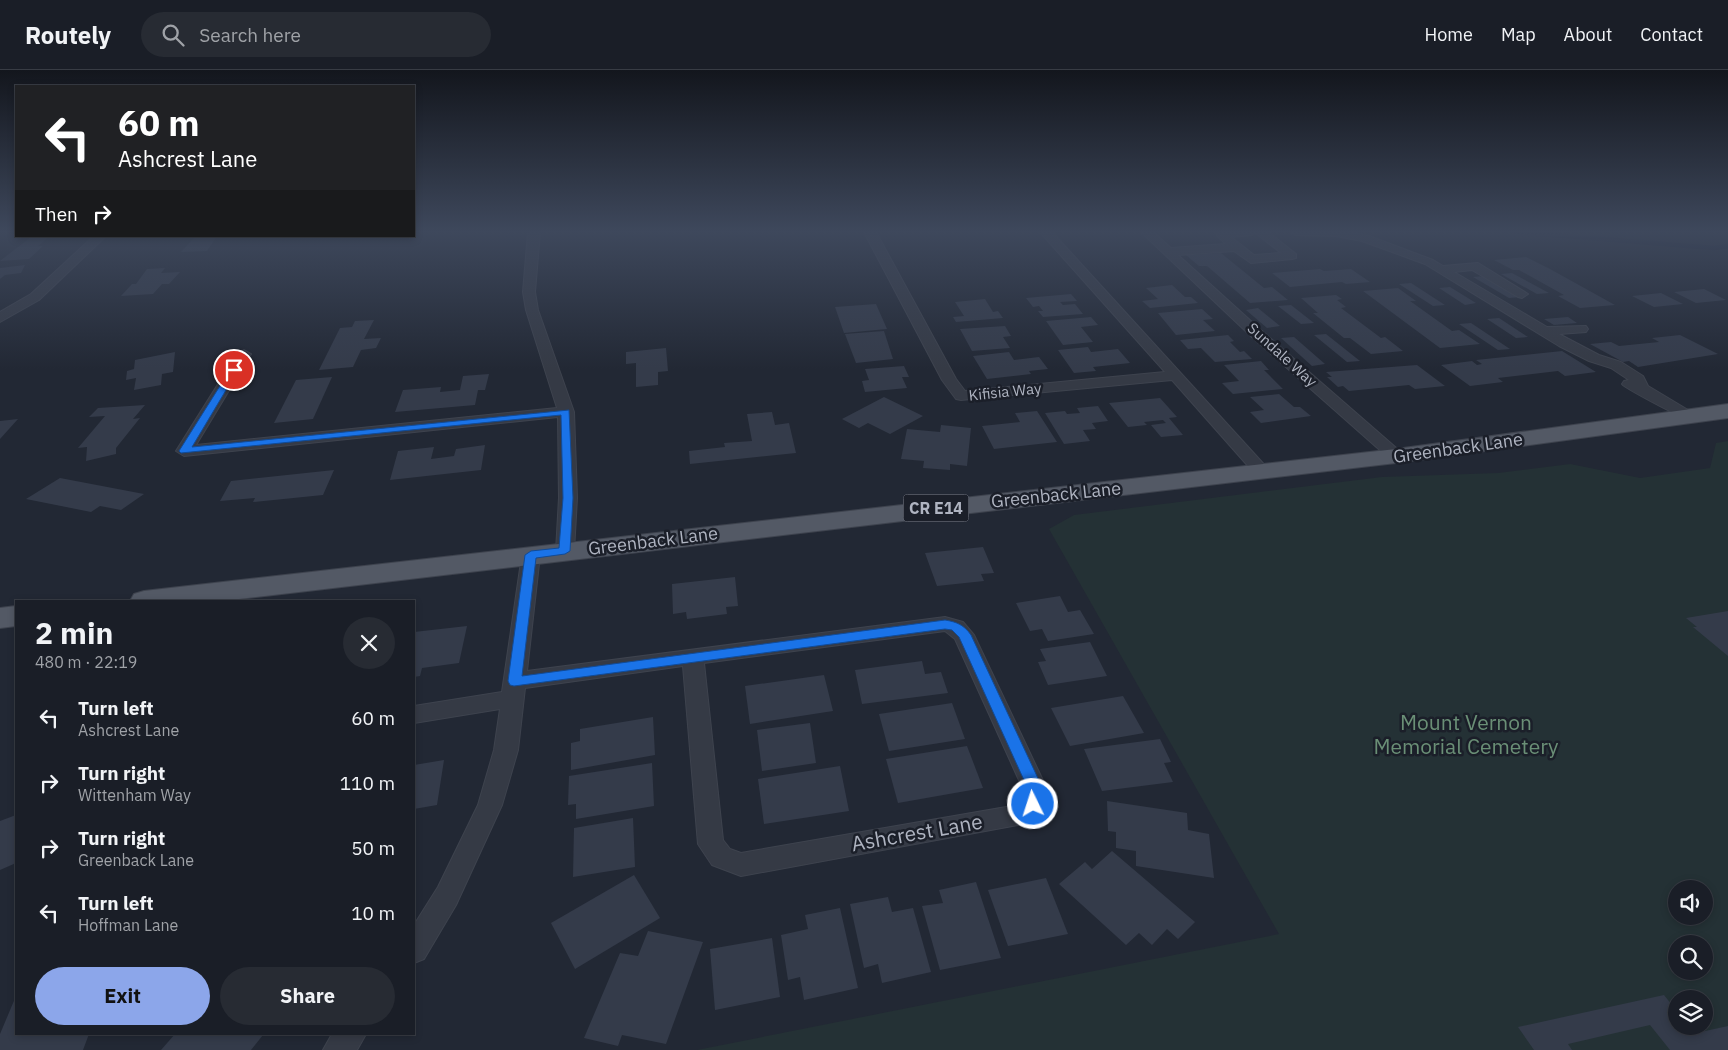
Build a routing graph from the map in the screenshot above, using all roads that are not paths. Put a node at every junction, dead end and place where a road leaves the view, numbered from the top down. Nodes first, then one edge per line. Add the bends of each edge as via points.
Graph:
1 (56, 278) edge
2 (530, 278) edge
3 (894, 278) edge
4 (1088, 278) edge
5 (1197, 278) edge
6 (1458, 278) edge
7 (1494, 278) edge
8 (1522, 294) dead end
9 (0, 318) edge
10 (1581, 329) dead end
11 (1546, 331) junction
12 (244, 354) dead end
13 (1594, 358) joint
14 (1176, 375) junction
15 (1728, 411) edge
16 (566, 412) junction
17 (1690, 416) junction
18 (1396, 456) junction
19 (1262, 472) junction
20 (565, 551) junction
21 (531, 555) junction
22 (152, 600) edge
23 (15, 616) edge
24 (0, 618) edge
25 (693, 658) junction
26 (514, 690) junction
27 (415, 714) edge
28 (415, 948) edge
29 (350, 1035) edge
30 (338, 1050) edge

1 - 9 street via 35,297
2 - 16 street via 532,310
3 - 14 street, Kifisia Way via 949,380 961,396
4 - 14 street
5 - 18 street, Sundale Way
6 - 11 street
7 - 8 street
10 - 11 street
11 - 13 street
12 - 16 street via 184,451
13 - 17 street via 1598,366 1623,382 1641,388
14 - 19 street
15 - 17 main road, Greenback Lane / CR E14
16 - 20 street via 568,498
17 - 18 main road, Greenback Lane / CR E14
18 - 19 main road, Greenback Lane / CR E14
19 - 20 main road, Greenback Lane / CR E14
20 - 21 main road, Greenback Lane / CR E14
21 - 22 main road, Greenback Lane / CR E14
21 - 26 street
23 - 24 main road
25 - 25 street, Ashcrest Lane via 945,624 956,627 964,635 1036,789 1033,804 1018,815 741,865 721,857 711,844
25 - 26 street, Ashcrest Lane
26 - 27 street, Ashcrest Lane
26 - 28 street via 506,750 490,805 447,896
29 - 30 street

